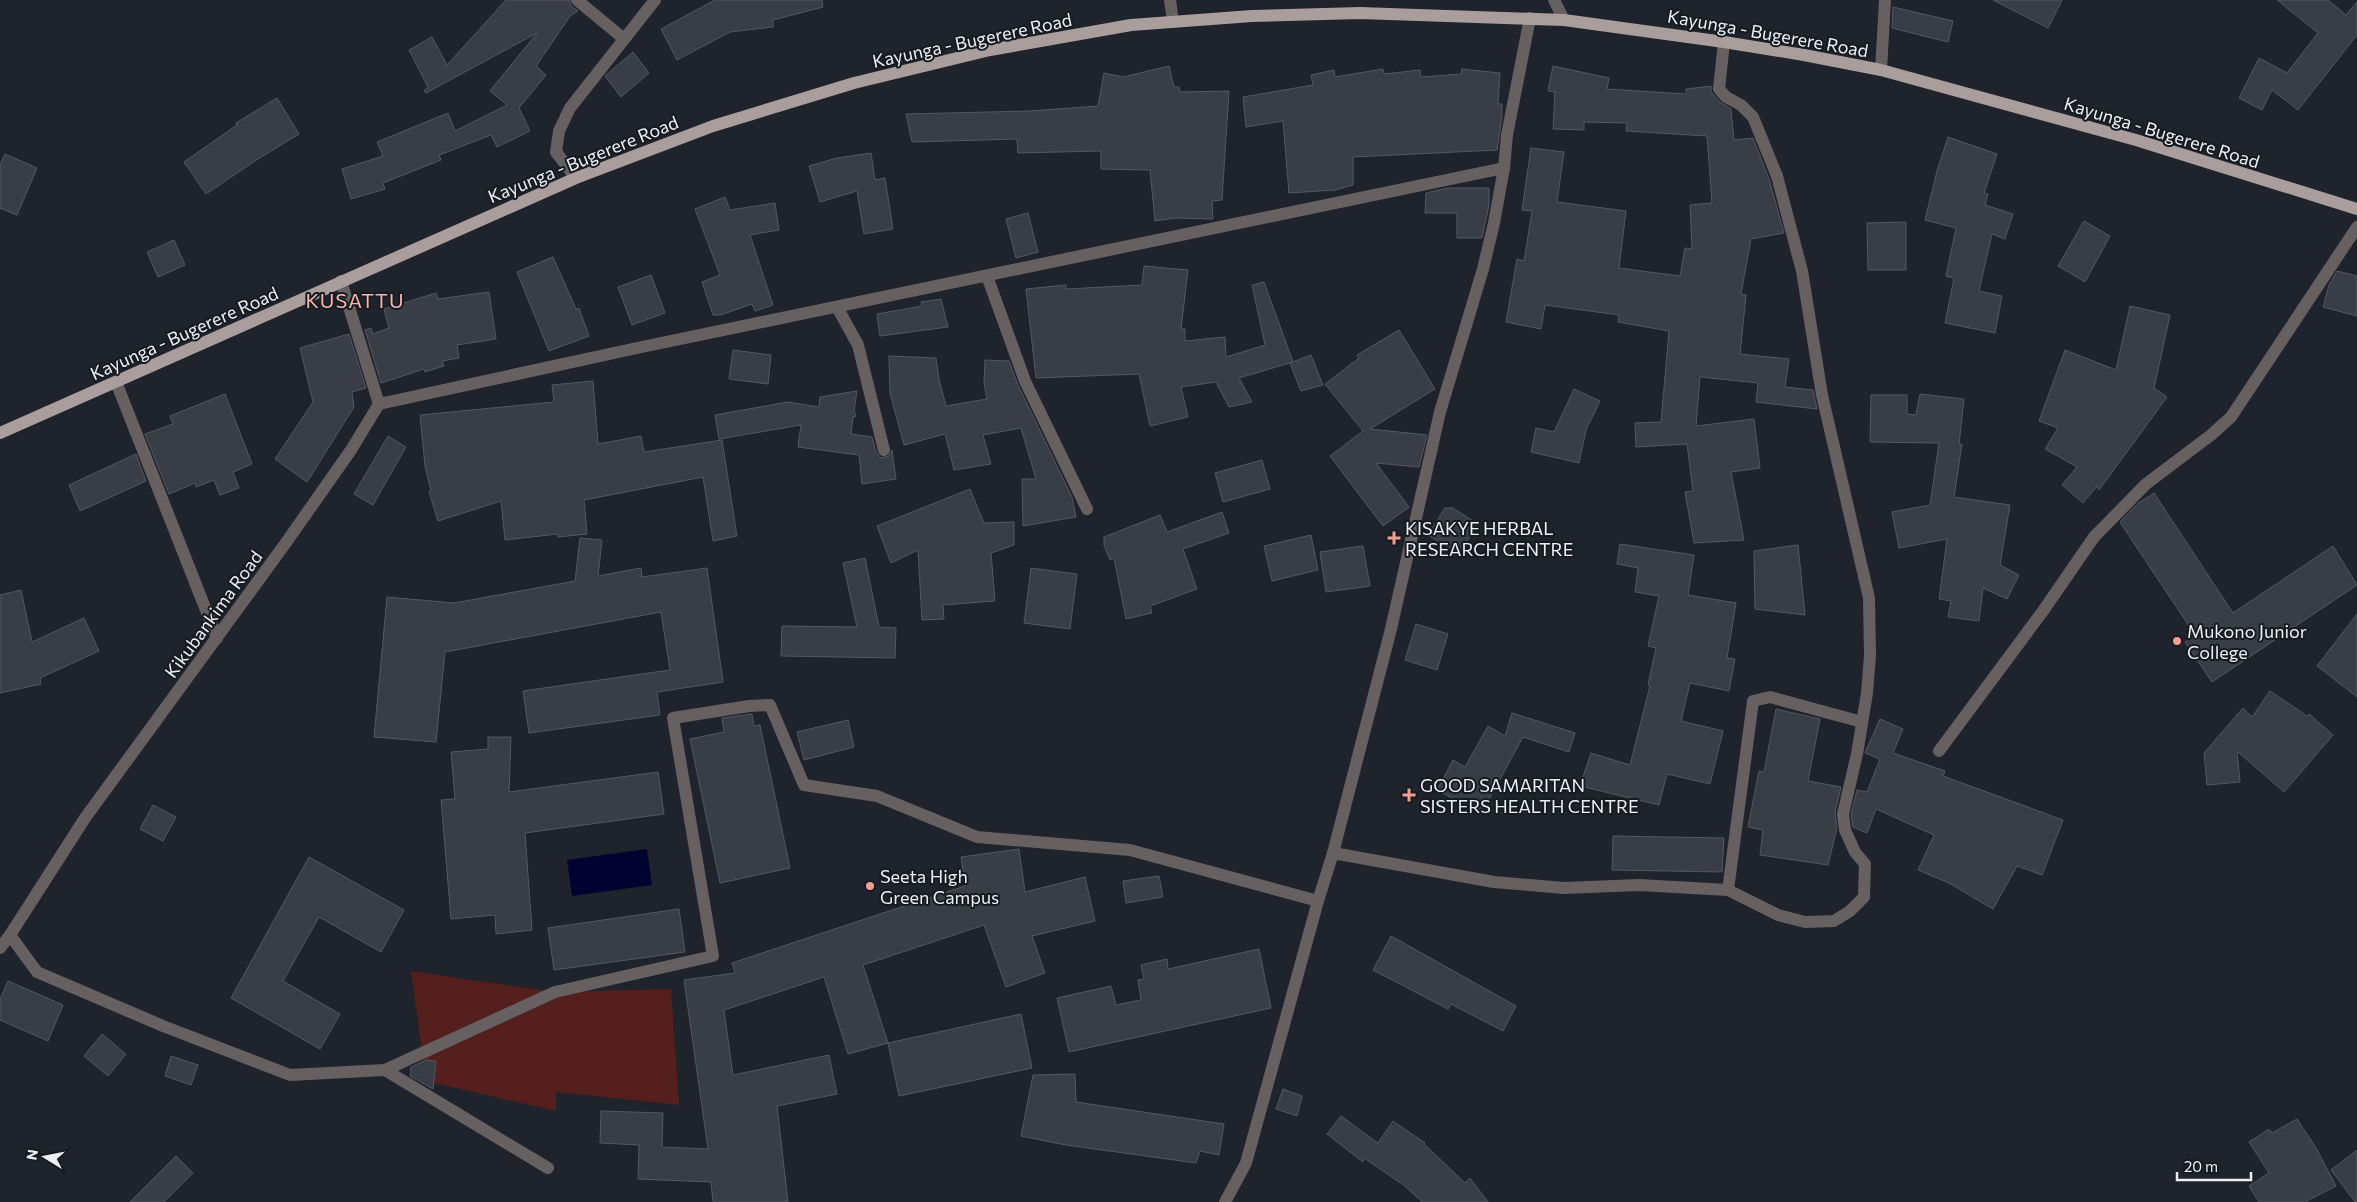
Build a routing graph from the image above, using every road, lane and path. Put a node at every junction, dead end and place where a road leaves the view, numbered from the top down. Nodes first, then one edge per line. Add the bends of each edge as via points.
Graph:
1 (577, 0) edge
2 (656, 0) edge
3 (1170, 0) edge
4 (1554, 0) edge
5 (1885, 0) edge
6 (1530, 18) junction
7 (1564, 20) junction
8 (1174, 22) junction
9 (624, 39) junction
10 (1724, 42) junction
11 (1880, 70) junction
12 (1504, 168) junction
13 (576, 178) junction
14 (2357, 209) edge
15 (2357, 227) edge
16 (987, 276) junction
17 (341, 281) junction
18 (837, 306) junction
19 (116, 382) junction
20 (379, 404) junction
21 (0, 433) edge
22 (884, 450) dead end
23 (1087, 509) dead end
24 (217, 638) junction
25 (1862, 722) junction
26 (1939, 751) dead end
27 (1333, 853) junction
28 (1728, 890) junction
29 (1318, 901) junction
30 (10, 935) junction
31 (0, 948) edge
32 (385, 1070) junction
33 (548, 1168) dead end
34 (1225, 1202) edge

1 - 9 street
2 - 9 street
3 - 8 street
4 - 7 street
5 - 11 street
6 - 7 main road, Kayunga - Bugerere Road
6 - 8 main road, Kayunga - Bugerere Road via 1360,13
6 - 12 street via 1507,135
7 - 10 main road, Kayunga - Bugerere Road
8 - 13 main road, Kayunga - Bugerere Road via 1131,25 990,50 854,83 713,126
9 - 13 street via 570,108 559,131 556,152
10 - 11 main road, Kayunga - Bugerere Road
10 - 25 street via 1719,89 1726,97 1741,104 1752,117 1777,176 1802,271 1822,395 1869,598 1870,655
11 - 14 main road, Kayunga - Bugerere Road via 2136,140
12 - 16 street
12 - 27 street via 1483,268 1440,412 1391,629
13 - 17 main road, Kayunga - Bugerere Road
15 - 26 street via 2231,417 2146,484 2094,536
16 - 18 street
16 - 23 street via 1025,382
17 - 19 main road, Kayunga - Bugerere Road
17 - 20 street
18 - 20 street
18 - 22 street via 858,345
19 - 21 main road, Kayunga - Bugerere Road
19 - 24 street
20 - 24 street, Kikubankima Road via 351,450
24 - 30 street, Kikubankima Road via 85,818
25 - 28 street via 1770,697 1753,702
25 - 28 street via 1843,814 1845,830 1865,864 1864,897 1834,922 1805,922 1778,915
27 - 28 street via 1502,883 1564,888 1639,885
27 - 29 street
29 - 32 street via 1130,850 977,837 877,796 804,784 770,705 673,718 714,956 555,992
29 - 34 street via 1246,1162
30 - 31 street, Kikubankima Road
30 - 32 street via 37,972 163,1026 290,1075
32 - 33 street

